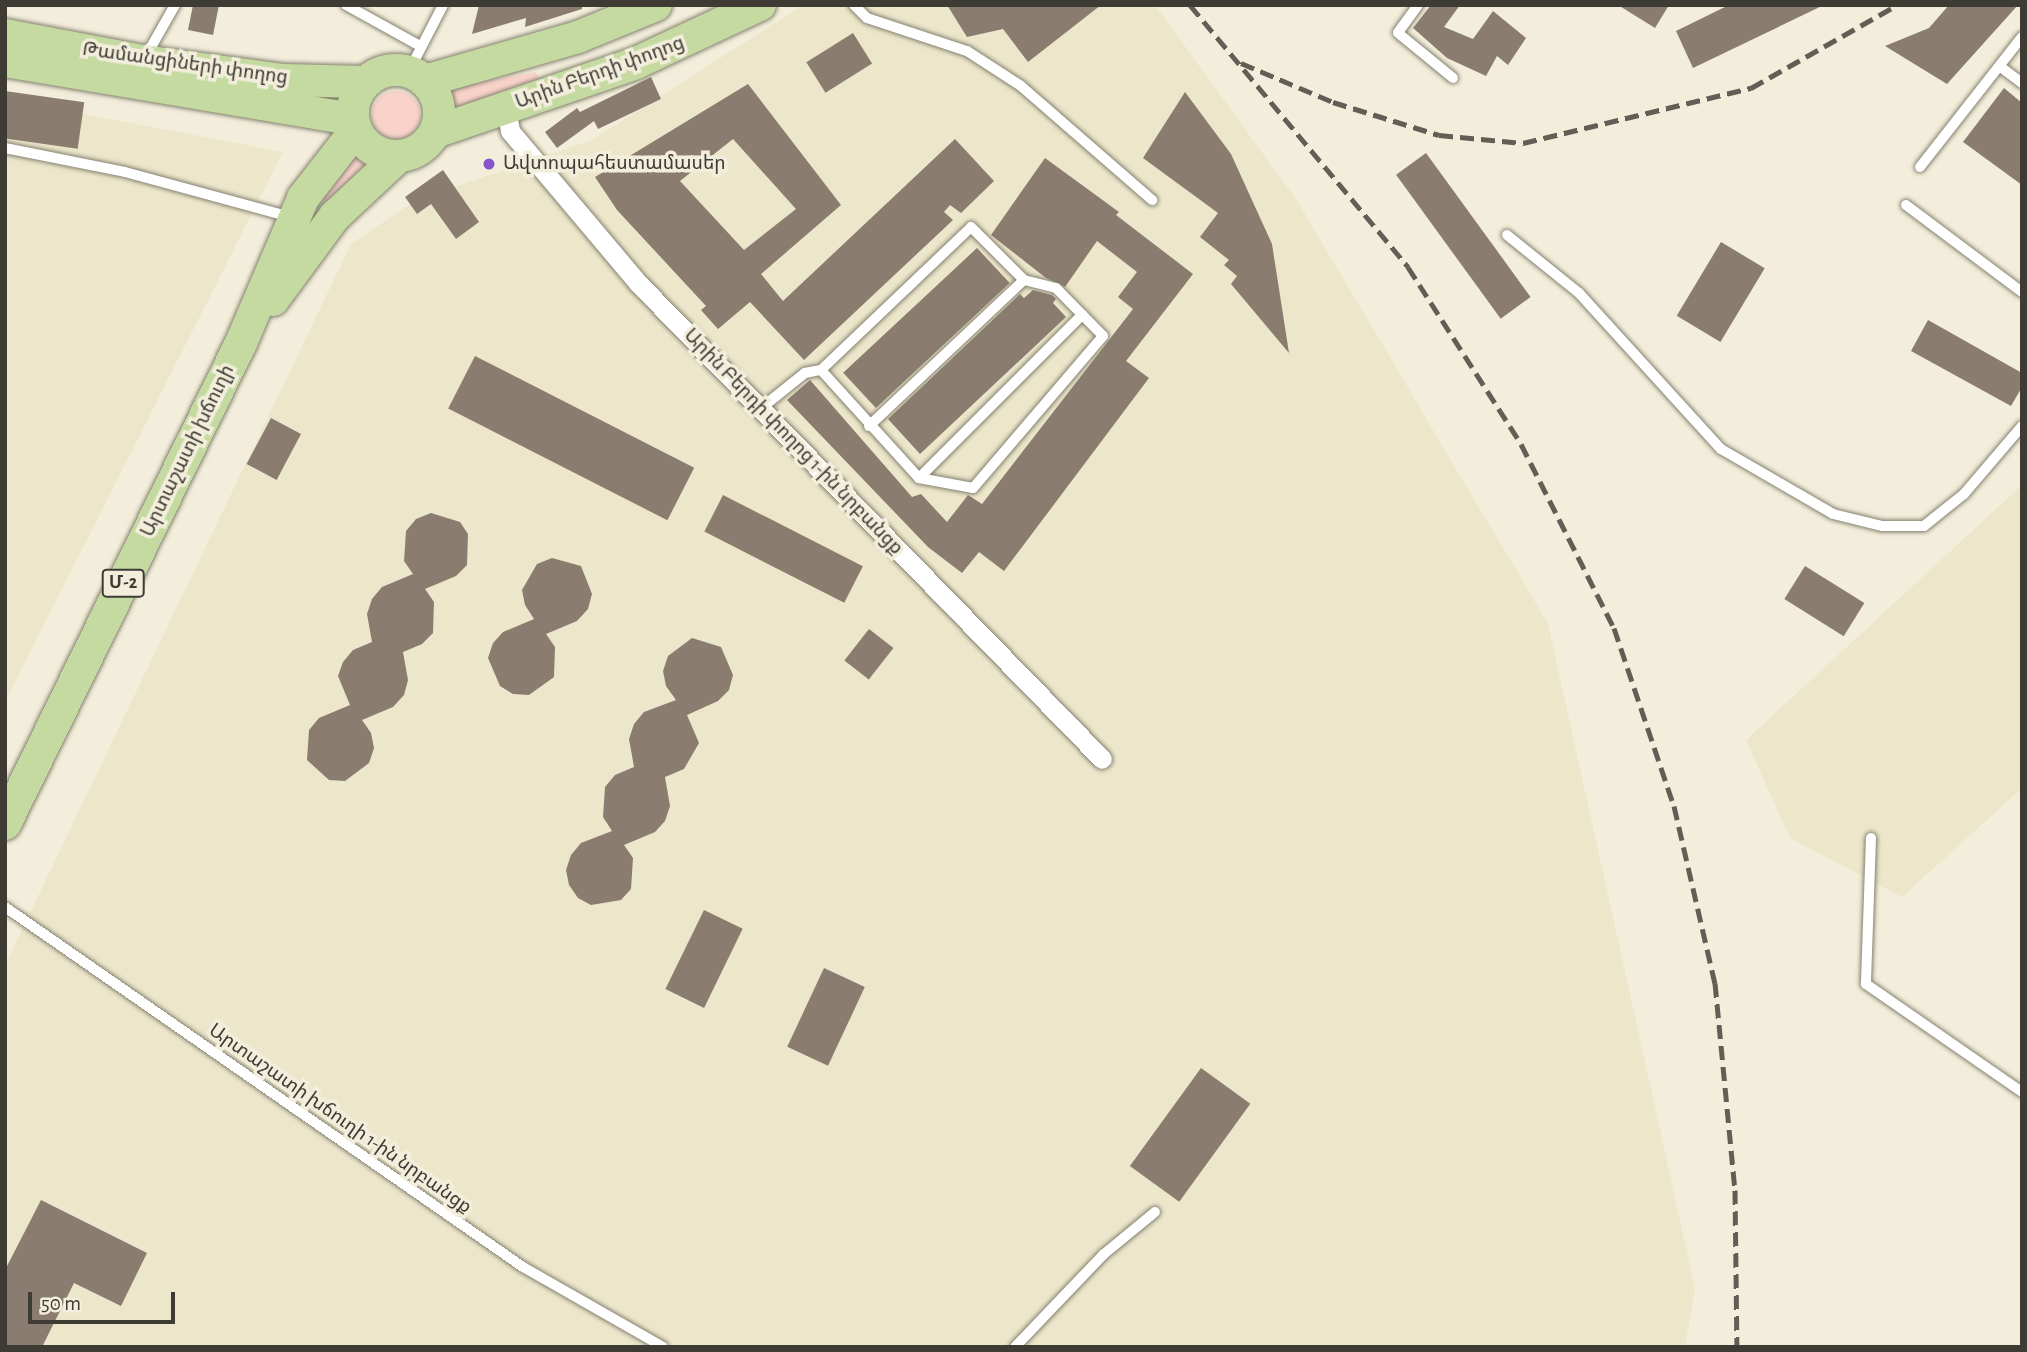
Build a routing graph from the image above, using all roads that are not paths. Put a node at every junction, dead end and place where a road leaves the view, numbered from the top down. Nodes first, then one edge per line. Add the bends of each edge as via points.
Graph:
1 (175, 5) edge
2 (346, 5) edge
3 (443, 5) edge
4 (656, 5) edge
5 (760, 5) edge
6 (854, 5) edge
7 (1418, 5) edge
8 (5, 35) edge
9 (2022, 37) edge
10 (5, 61) edge
11 (143, 61) junction
12 (418, 66) junction
13 (2002, 68) junction
14 (1453, 79) dead end
15 (365, 82) junction
16 (2022, 83) edge
17 (506, 108) junction
18 (354, 125) junction
19 (435, 132) junction
20 (5, 148) edge
21 (398, 157) junction
22 (1920, 167) dead end
23 (1152, 200) dead end
24 (1906, 205) dead end
25 (295, 218) junction
26 (1507, 236) dead end
27 (1024, 280) junction
28 (2022, 292) edge
29 (1082, 314) junction
30 (241, 343) junction
31 (821, 370) junction
32 (760, 409) junction
33 (869, 426) junction
34 (2022, 426) edge
35 (919, 478) junction
36 (1102, 759) dead end
37 (5, 824) edge
38 (1871, 838) dead end
39 (5, 907) edge
40 (2022, 1092) edge
41 (1155, 1212) dead end
42 (663, 1347) edge
43 (1015, 1347) edge

1 - 11 lane
2 - 12 lane
3 - 12 lane
4 - 12 main road via 578,37
5 - 17 main road, Արին Բերդի փողոց via 636,64
6 - 23 lane via 867,18 967,51 1021,86
7 - 14 lane via 1398,33
8 - 11 main road, Թամանցիների փողոց
9 - 13 lane
10 - 18 main road, Թամանցիների փողոց
11 - 15 main road, Թամանցիների փողոց via 284,80
12 - 15 main road, Թամանցիների փողոց via 388,70
12 - 19 main road via 438,103
13 - 16 lane
13 - 22 lane
15 - 18 main road, Մ-2 via 354,99
17 - 19 main road, Արին Բերդի փողոց
17 - 32 street, Արին Բերդի փողոց 1-ին նրբանցք via 510,131 639,284
18 - 21 main road via 373,150
18 - 25 main road, Արտաշատի խճուղի / Մ-2 via 303,198
19 - 21 main road, Մ-2 via 419,150
20 - 25 lane via 125,173
21 - 30 main road, Արտաշատի խճուղի / Մ-2 via 335,216
24 - 28 lane
25 - 30 main road, Արտաշատի խճուղի / Մ-2
26 - 34 lane via 1579,293 1721,449 1833,514 1882,526 1924,526 1964,494
27 - 29 lane via 1056,288
27 - 31 lane via 971,227
27 - 33 lane
29 - 35 lane
29 - 35 lane via 1103,337 973,488
30 - 37 main road, Արտաշատի խճուղի / Մ-2
31 - 32 lane via 805,373
31 - 33 lane
32 - 36 street, Արին Բերդի փողոց 1-ին նրբանցք
33 - 35 lane
38 - 40 lane via 1866,984
39 - 42 lane, Արտաշատի խճուղի 1-ին նրբանցք via 523,1267
41 - 43 lane via 1104,1254

